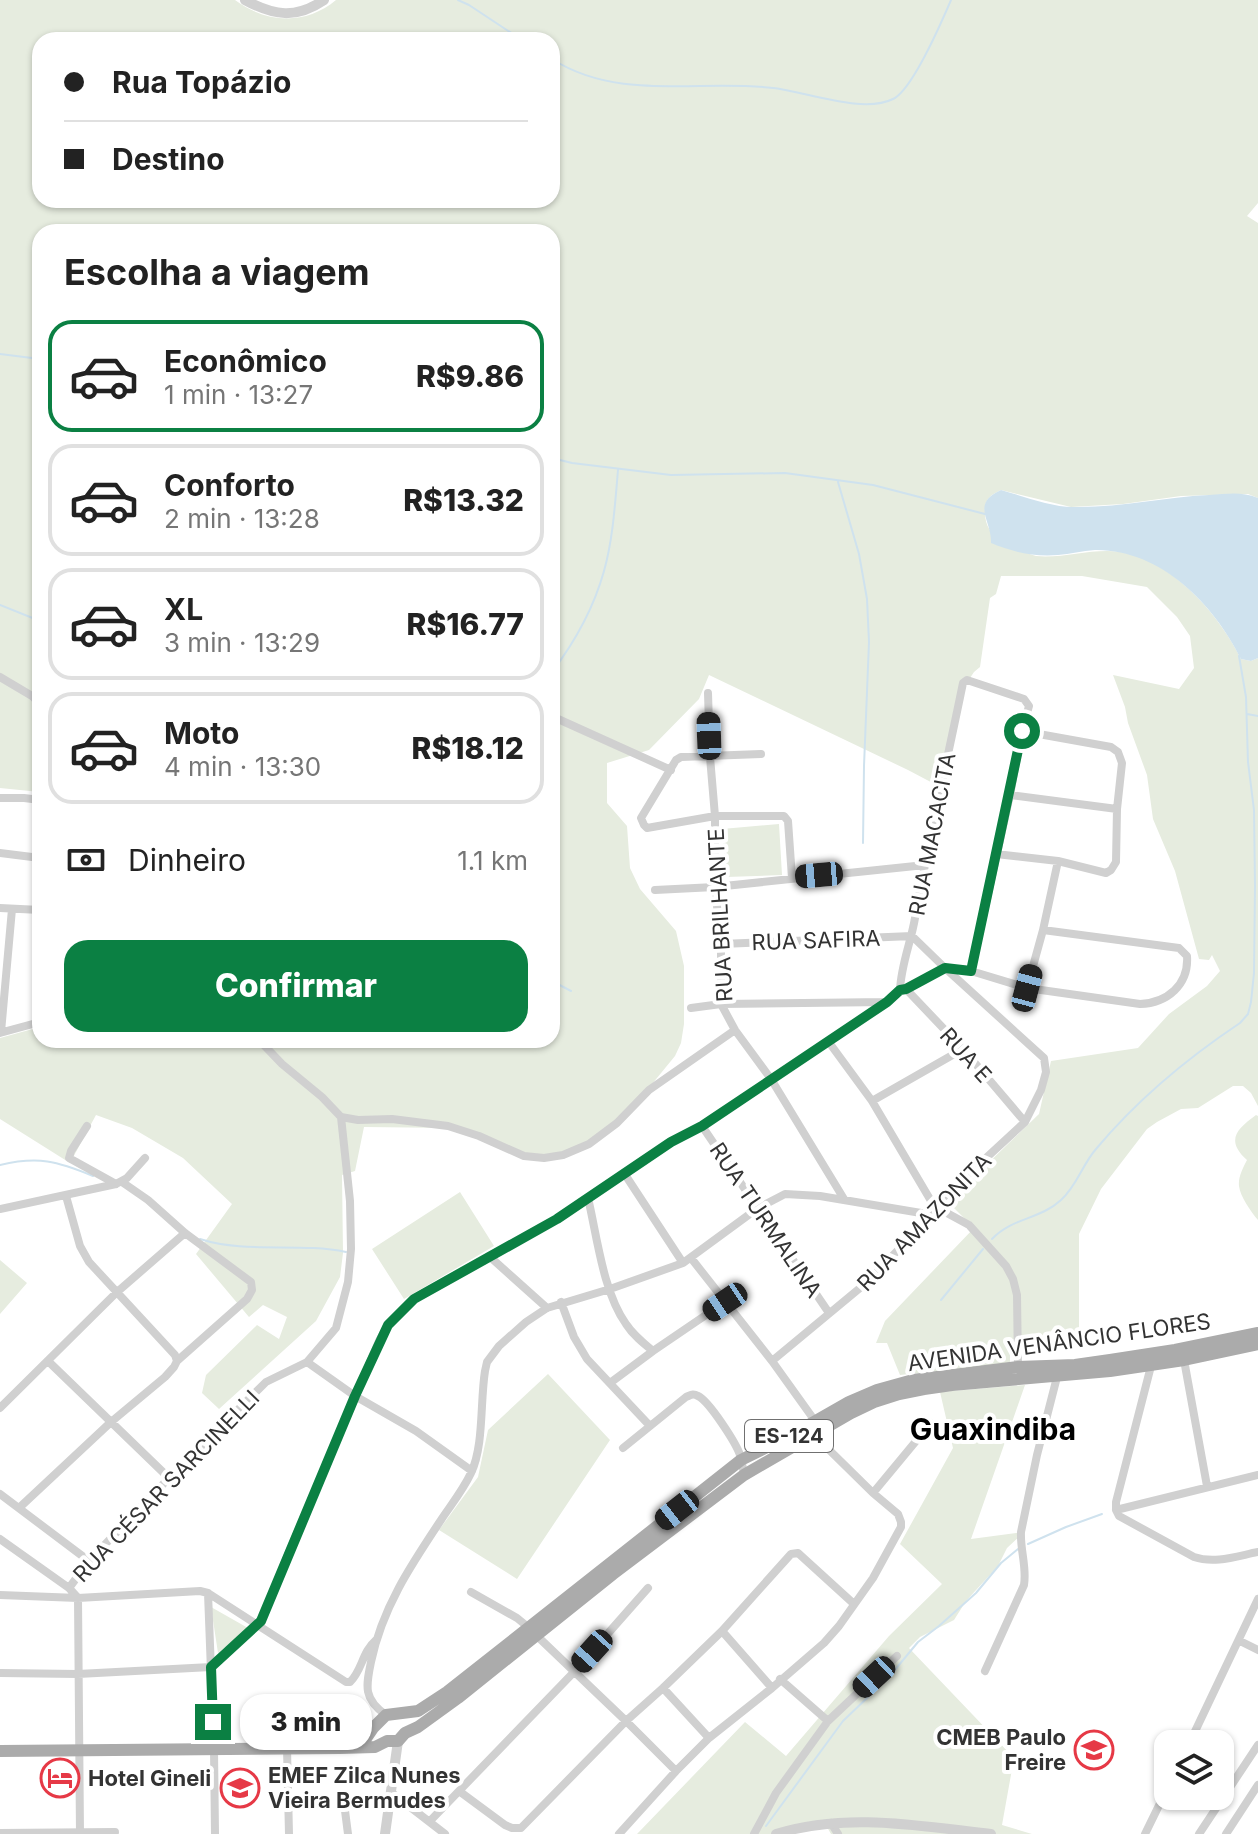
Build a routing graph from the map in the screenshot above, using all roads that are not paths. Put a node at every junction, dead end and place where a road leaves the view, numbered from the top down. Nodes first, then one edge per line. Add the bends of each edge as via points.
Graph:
1 (245, 0) edge
2 (324, 0) edge
3 (0, 677) edge
4 (708, 693) dead end
5 (32, 696) edge
6 (560, 721) edge
7 (1022, 731) junction
8 (761, 754) dead end
9 (710, 757) junction
10 (671, 770) junction
11 (1010, 795) junction
12 (0, 798) edge
13 (32, 799) edge
14 (1117, 809) junction
15 (715, 816) junction
16 (0, 853) edge
17 (996, 854) junction
18 (32, 857) edge
19 (1058, 861) junction
20 (925, 865) junction
21 (792, 878) junction
22 (715, 887) junction
23 (655, 890) dead end
24 (0, 908) edge
25 (12, 909) junction
26 (32, 910) edge
27 (1043, 930) junction
28 (912, 936) junction
29 (721, 944) junction
30 (945, 968) junction
31 (971, 971) junction
32 (1027, 988) junction
33 (903, 990) junction
34 (887, 1002) junction
35 (721, 1004) junction
36 (691, 1008) dead end
37 (32, 1024) edge
38 (735, 1030) junction
39 (1, 1032) edge
40 (828, 1041) junction
41 (267, 1048) edge
42 (963, 1049) junction
43 (771, 1079) junction
44 (872, 1101) junction
45 (341, 1117) junction
46 (1025, 1122) junction
47 (87, 1126) dead end
48 (702, 1126) junction
49 (145, 1158) dead end
50 (624, 1173) junction
51 (119, 1183) junction
52 (66, 1196) junction
53 (588, 1198) junction
54 (844, 1199) junction
55 (934, 1206) junction
56 (758, 1208) junction
57 (0, 1209) edge
58 (927, 1214) junction
59 (185, 1233) junction
60 (489, 1256) junction
61 (687, 1260) junction
62 (610, 1289) junction
63 (116, 1293) junction
64 (561, 1302) junction
65 (725, 1302) junction
66 (547, 1308) junction
67 (829, 1313) junction
68 (1258, 1333) edge
69 (1258, 1344) edge
70 (653, 1351) junction
71 (176, 1358) junction
72 (1184, 1360) junction
73 (772, 1361) junction
74 (49, 1362) junction
75 (307, 1362) junction
76 (1151, 1366) junction
77 (1018, 1367) junction
78 (1057, 1377) junction
79 (610, 1383) junction
80 (355, 1396) junction
81 (0, 1408) edge
82 (111, 1422) junction
83 (931, 1423) dead end
84 (650, 1426) junction
85 (814, 1428) junction
86 (623, 1448) dead end
87 (741, 1460) junction
88 (472, 1471) junction
89 (744, 1475) junction
90 (1258, 1475) edge
91 (169, 1478) junction
92 (1207, 1486) junction
93 (873, 1493) junction
94 (0, 1494) edge
95 (19, 1508) junction
96 (1116, 1510) junction
97 (0, 1539) edge
98 (1258, 1552) edge
99 (89, 1561) junction
100 (69, 1588) junction
101 (648, 1588) dead end
102 (471, 1592) dead end
103 (208, 1593) junction
104 (0, 1595) edge
105 (78, 1598) junction
106 (1258, 1599) edge
107 (854, 1604) junction
108 (258, 1625) junction
109 (532, 1631) junction
110 (722, 1631) junction
111 (376, 1640) junction
112 (1240, 1641) junction
113 (1258, 1650) edge
114 (897, 1656) dead end
115 (211, 1667) junction
116 (985, 1671) dead end
117 (574, 1672) junction
118 (0, 1673) edge
119 (78, 1674) junction
120 (780, 1679) junction
121 (663, 1688) junction
122 (772, 1688) junction
123 (388, 1716) junction
124 (626, 1721) junction
125 (828, 1721) junction
126 (1196, 1730) edge
127 (397, 1738) junction
128 (709, 1738) junction
129 (1258, 1745) edge
130 (360, 1747) junction
131 (287, 1748) junction
132 (214, 1749) junction
133 (79, 1750) junction
134 (0, 1751) edge
135 (676, 1771) junction
136 (1258, 1785) edge
137 (459, 1791) junction
138 (392, 1793) junction
139 (344, 1803) dead end
140 (1157, 1810) edge
141 (430, 1821) junction
142 (831, 1823) junction
143 (115, 1832) dead end
144 (0, 1833) edge
145 (80, 1834) edge
146 (215, 1834) edge
147 (289, 1834) edge
148 (348, 1834) edge
149 (385, 1834) edge
150 (445, 1834) edge
151 (619, 1834) edge
152 (754, 1834) edge
153 (776, 1834) edge
154 (838, 1834) edge
155 (991, 1834) edge
156 (1145, 1834) edge
157 (1199, 1834) edge
158 (1226, 1834) edge

1 - 2 street via 260,9 289,14
3 - 5 street
4 - 9 street, RUA BRILHANTE
6 - 10 street
7 - 11 street
7 - 14 street via 1118,752 1122,763
7 - 20 street, RUA MACACITA via 1029,706 1024,699 963,683
8 - 9 street
9 - 10 street via 681,757
9 - 15 street, RUA BRILHANTE
10 - 15 street via 641,818 644,825
11 - 14 street
11 - 17 street
12 - 13 street
14 - 19 street via 1116,862 1111,870
15 - 21 street via 784,816
15 - 22 street, RUA BRILHANTE
16 - 18 street
17 - 19 street
17 - 31 street
19 - 27 street
20 - 21 street
20 - 28 street, RUA MACACITA
21 - 22 street
22 - 23 street
22 - 29 street, RUA BRILHANTE
24 - 25 street
25 - 26 street
25 - 39 street
27 - 32 street
27 - 32 street via 1179,948 1187,956 1187,969 1171,993 1150,1003
28 - 29 street, RUA SAFIRA
28 - 30 street
28 - 33 street, RUA MACACITA via 901,973
29 - 35 street, RUA BRILHANTE
30 - 31 street
30 - 33 street
30 - 46 street, RUA AMAZONITA via 1044,1058 1041,1090
31 - 32 street
33 - 34 street
33 - 42 street, RUA E
34 - 35 street
34 - 40 street
35 - 36 street
35 - 38 street, RUA BRILHANTE
37 - 39 street
38 - 43 street, RUA BRILHANTE
38 - 45 street via 649,1090 589,1144 552,1158 524,1156 448,1126
40 - 43 street
40 - 44 street
41 - 45 street
42 - 44 street
42 - 46 street, RUA E
43 - 48 street
43 - 54 street, RUA BRILHANTE
44 - 55 street
45 - 75 street via 350,1201 348,1282 336,1328
46 - 55 street, RUA AMAZONITA
47 - 51 street via 70,1160
48 - 50 street
48 - 56 street, RUA TURMALINA
49 - 51 street
50 - 53 street
50 - 61 street
51 - 52 street
51 - 59 street
52 - 57 street
52 - 63 street via 84,1254
53 - 60 street
53 - 62 street
54 - 56 street via 788,1193
54 - 58 street
55 - 58 street, RUA AMAZONITA
55 - 77 street via 969,1225 1013,1279
56 - 61 street
56 - 67 street, RUA TURMALINA
58 - 67 street, RUA AMAZONITA via 883,1267
59 - 63 street
59 - 71 street via 251,1282 252,1290
60 - 66 street
60 - 80 street via 414,1299 396,1316
61 - 62 street
61 - 65 street
62 - 64 street
62 - 70 street via 627,1325
63 - 71 street
63 - 74 street
64 - 66 street
64 - 79 street via 579,1348
65 - 70 street
65 - 73 street
66 - 88 street via 487,1362
67 - 73 street, RUA AMAZONITA
68 - 77 main road, AVENIDA VENÂNCIO FLORES / ES-124 via 1075,1365
69 - 72 main road, AVENIDA VENÂNCIO FLORES / ES-124
70 - 79 street
71 - 82 street via 165,1377
72 - 76 main road, AVENIDA VENÂNCIO FLORES / ES-124
72 - 92 street
73 - 85 street
74 - 81 street
74 - 82 street
75 - 80 street
75 - 91 street, RUA CÉSAR SARCINELLI via 266,1382
76 - 78 main road, AVENIDA VENÂNCIO FLORES / ES-124
76 - 96 street
77 - 85 main road, AVENIDA VENÂNCIO FLORES / ES-124 via 897,1384 849,1402
78 - 85 main road, AVENIDA VENÂNCIO FLORES / ES-124 via 899,1394
78 - 116 street via 1022,1526 1024,1585
79 - 84 street
80 - 88 street
80 - 108 street
82 - 91 street
82 - 95 street
83 - 93 street
84 - 86 street
84 - 87 street via 694,1394 725,1429
85 - 87 main road, AVENIDA VENÂNCIO FLORES / ES-124
85 - 89 main road, AVENIDA VENÂNCIO FLORES / ES-124
85 - 93 street
87 - 89 street
87 - 109 main road, AVENIDA VENÂNCIO FLORES / ES-124
88 - 111 street via 389,1605
89 - 109 main road, AVENIDA VENÂNCIO FLORES / ES-124
90 - 92 street
91 - 99 street, RUA CÉSAR SARCINELLI
92 - 96 street
93 - 107 street via 898,1514 901,1527
94 - 95 street
95 - 99 street
96 - 98 street via 1194,1557 1210,1561
97 - 100 street
99 - 100 street, RUA CÉSAR SARCINELLI
100 - 105 street
101 - 117 street
102 - 109 street
103 - 105 street
103 - 108 street
103 - 115 street
104 - 105 street
105 - 119 street, RUA CÉSAR SARCINELLI
106 - 112 street
107 - 110 street via 793,1553
107 - 120 street via 824,1643
108 - 111 street via 350,1682
108 - 115 street
109 - 117 street
109 - 123 main road, AVENIDA VENÂNCIO FLORES / ES-124 via 424,1709
109 - 127 main road, AVENIDA VENÂNCIO FLORES / ES-124 via 427,1722
110 - 121 street
110 - 122 street
111 - 123 street via 367,1694
112 - 113 street
112 - 126 street
114 - 125 street
115 - 119 street
115 - 132 street
117 - 124 street
117 - 137 street
118 - 119 street
119 - 133 street, RUA CÉSAR SARCINELLI
120 - 122 street
120 - 125 street
121 - 124 street
121 - 128 street
122 - 128 street
123 - 127 main road via 405,1722
123 - 127 main road via 378,1725 379,1732
123 - 130 main road
124 - 135 street
124 - 137 street via 521,1828 505,1825
125 - 152 street via 776,1793
127 - 130 main road, AVENIDA VENÂNCIO FLORES / ES-124
127 - 138 street
128 - 135 street
129 - 157 street
130 - 131 main road, AVENIDA VENÂNCIO FLORES / ES-124
131 - 132 main road, AVENIDA VENÂNCIO FLORES / ES-124
131 - 147 street
132 - 133 main road, AVENIDA VENÂNCIO FLORES / ES-124
132 - 146 street
133 - 134 main road, AVENIDA VENÂNCIO FLORES / ES-124
133 - 145 street, RUA CÉSAR SARCINELLI
135 - 151 street
136 - 158 street
137 - 141 street
138 - 141 street
138 - 149 street
139 - 148 street
140 - 156 street
141 - 150 street
142 - 153 street
142 - 154 street
142 - 155 street via 883,1821
143 - 145 street
144 - 145 street

